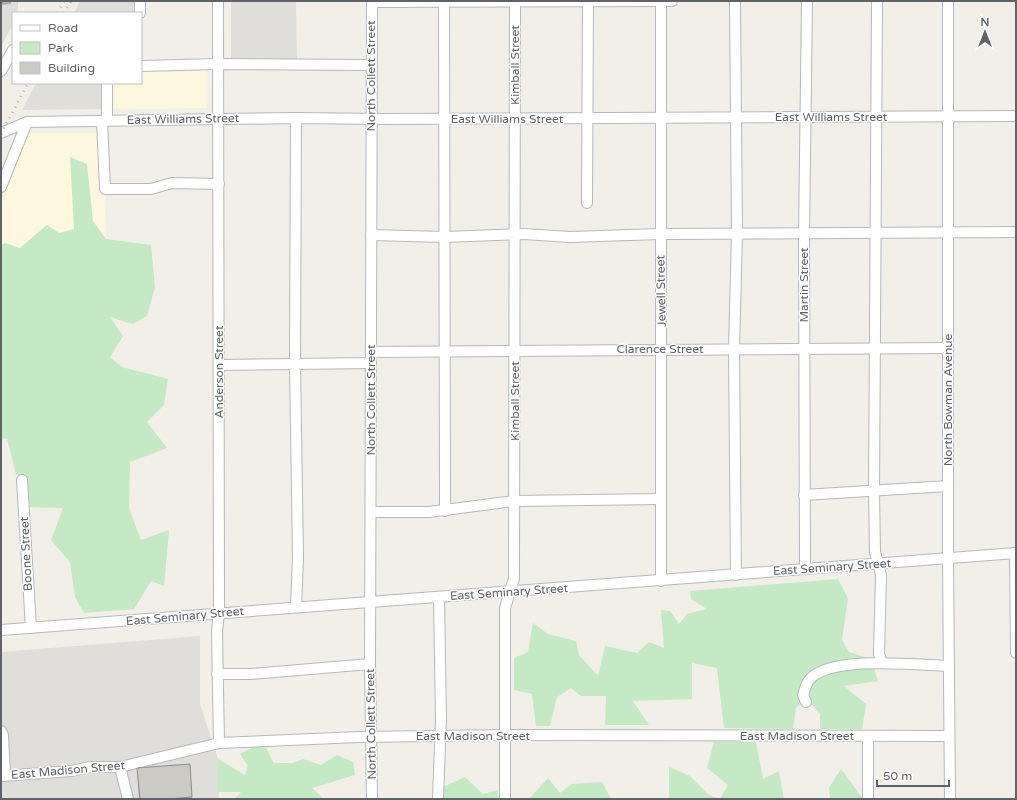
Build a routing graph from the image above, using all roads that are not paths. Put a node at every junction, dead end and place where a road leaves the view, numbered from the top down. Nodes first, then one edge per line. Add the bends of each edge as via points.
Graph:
1 (140, 1) edge
2 (218, 1) edge
3 (588, 1) edge
4 (661, 1) edge
5 (672, 1) edge
6 (735, 1) edge
7 (807, 1) edge
8 (877, 1) edge
9 (948, 1) edge
10 (372, 2) edge
11 (444, 2) edge
12 (515, 2) edge
13 (140, 12) edge
14 (12, 52) edge
15 (218, 64) junction
16 (142, 66) edge
17 (371, 66) junction
18 (1, 71) edge
19 (107, 84) edge
20 (1016, 116) edge
21 (661, 117) junction
22 (735, 117) junction
23 (805, 117) junction
24 (877, 117) junction
25 (949, 117) junction
26 (296, 118) junction
27 (515, 118) junction
28 (588, 118) junction
29 (219, 119) junction
30 (371, 119) junction
31 (445, 119) junction
32 (105, 120) junction
33 (28, 122) junction
34 (1, 133) edge
35 (219, 184) junction
36 (1, 187) edge
37 (587, 203) dead end
38 (1016, 232) edge
39 (875, 233) junction
40 (949, 233) junction
41 (515, 234) junction
42 (660, 234) junction
43 (737, 234) junction
44 (804, 234) junction
45 (371, 235) junction
46 (444, 237) junction
47 (876, 348) junction
48 (948, 348) junction
49 (662, 349) junction
50 (734, 349) junction
51 (804, 349) junction
52 (444, 351) junction
53 (515, 351) junction
54 (371, 352) junction
55 (372, 363) junction
56 (295, 364) junction
57 (219, 365) junction
58 (22, 480) dead end
59 (948, 486) junction
60 (874, 490) junction
61 (804, 495) junction
62 (661, 499) junction
63 (514, 501) junction
64 (445, 511) junction
65 (371, 512) junction
66 (1016, 553) edge
67 (948, 558) junction
68 (879, 564) junction
69 (805, 569) junction
70 (736, 575) junction
71 (661, 581) junction
72 (510, 592) junction
73 (440, 597) junction
74 (370, 602) junction
75 (296, 607) junction
76 (219, 613) junction
77 (31, 628) junction
78 (1, 630) edge
79 (1016, 653) edge
80 (882, 663) junction
81 (370, 664) junction
82 (949, 666) junction
83 (218, 674) junction
84 (806, 702) dead end
85 (1, 731) edge
86 (505, 735) junction
87 (372, 736) junction
88 (440, 736) junction
89 (868, 736) junction
90 (949, 736) junction
91 (220, 743) junction
92 (120, 767) junction
93 (3, 776) edge
94 (128, 799) edge
95 (372, 799) edge
96 (438, 799) edge
97 (505, 799) edge
98 (868, 799) edge
99 (950, 799) edge

1 - 13 street
2 - 15 street, Anderson Street
3 - 4 street
3 - 12 street
3 - 28 street
4 - 5 street
4 - 21 street, Jewell Street
6 - 22 street
7 - 23 street, Martin Street
8 - 24 street
9 - 25 street, North Bowman Avenue
10 - 11 street
10 - 17 street, North Collett Street
11 - 12 street
11 - 31 street
12 - 27 street, Kimball Street
14 - 18 street
15 - 16 street
15 - 17 street
15 - 29 street, Anderson Street
17 - 30 street, North Collett Street
19 - 32 street
20 - 25 street, East Williams Street
21 - 22 street, East Williams Street
21 - 28 street, East Williams Street
21 - 42 street, Jewell Street
22 - 23 street, East Williams Street
22 - 43 street
23 - 24 street, East Williams Street
23 - 44 street, Martin Street
24 - 25 street, East Williams Street
24 - 39 street
25 - 40 street, North Bowman Avenue
26 - 29 street, East Williams Street
26 - 30 street, East Williams Street
26 - 56 street
27 - 28 street, East Williams Street
27 - 31 street, East Williams Street
27 - 41 street, Kimball Street
28 - 37 street
29 - 32 street, East Williams Street
29 - 35 street, Anderson Street
30 - 31 street, East Williams Street
30 - 45 street, North Collett Street
31 - 46 street
32 - 33 street, East Williams Street
32 - 35 street via 105,188 151,188 172,183
33 - 34 street, East Williams Street
33 - 36 street
35 - 57 street, Anderson Street
38 - 40 street
39 - 40 street
39 - 44 street
39 - 47 street
40 - 48 street, North Bowman Avenue
41 - 42 street via 570,237
41 - 46 street
41 - 53 street, Kimball Street
42 - 43 street
42 - 49 street, Jewell Street
43 - 44 street
43 - 50 street
44 - 51 street, Martin Street
45 - 46 street
45 - 54 street, North Collett Street
46 - 52 street
47 - 48 street, Clarence Street
47 - 51 street, Clarence Street
47 - 60 street
48 - 59 street, North Bowman Avenue
49 - 50 street, Clarence Street
49 - 53 street, Clarence Street
49 - 62 street, Jewell Street
50 - 51 street, Clarence Street
50 - 70 street
51 - 61 street, Martin Street
52 - 53 street, Clarence Street
52 - 54 street, Clarence Street
52 - 64 street
53 - 63 street, Kimball Street
54 - 55 street, North Collett Street
55 - 56 street
55 - 65 street, North Collett Street
56 - 57 street
56 - 75 street via 298,558
57 - 76 street, Anderson Street
58 - 77 street, Boone Street
59 - 60 street
59 - 67 street, North Bowman Avenue
60 - 61 street
60 - 68 street via 875,552
61 - 69 street, Martin Street
62 - 63 street
62 - 71 street, Jewell Street
63 - 64 street
63 - 72 street, Kimball Street via 514,578
64 - 65 street
65 - 74 street, North Collett Street
66 - 67 street, East Seminary Street
66 - 79 street
67 - 68 street, East Seminary Street
67 - 82 street, North Bowman Avenue
68 - 69 street, East Seminary Street
68 - 80 street via 879,654
69 - 70 street, East Seminary Street
70 - 71 street, East Seminary Street
71 - 72 street, East Seminary Street
72 - 73 street, East Seminary Street
72 - 86 street, Kimball Street via 505,608
73 - 74 street, East Seminary Street
73 - 88 street
74 - 75 street, East Seminary Street
74 - 81 street, North Collett Street
75 - 76 street, East Seminary Street
76 - 77 street, East Seminary Street
76 - 83 street, Anderson Street
77 - 78 street, East Seminary Street
80 - 82 street
80 - 84 street via 844,666 817,673 806,686 803,695
81 - 83 street via 251,674
81 - 87 street, North Collett Street
82 - 90 street, North Bowman Avenue
83 - 91 street, Anderson Street
85 - 93 street
86 - 88 street, East Madison Street
86 - 89 street, East Madison Street
86 - 97 street, Kimball Street
87 - 88 street, East Madison Street
87 - 91 street, East Madison Street
87 - 95 street, North Collett Street
88 - 96 street
89 - 90 street, East Madison Street
89 - 98 street
90 - 99 street, North Bowman Avenue
91 - 92 street, East Madison Street
92 - 93 street, East Madison Street via 90,767 72,772
92 - 94 street

